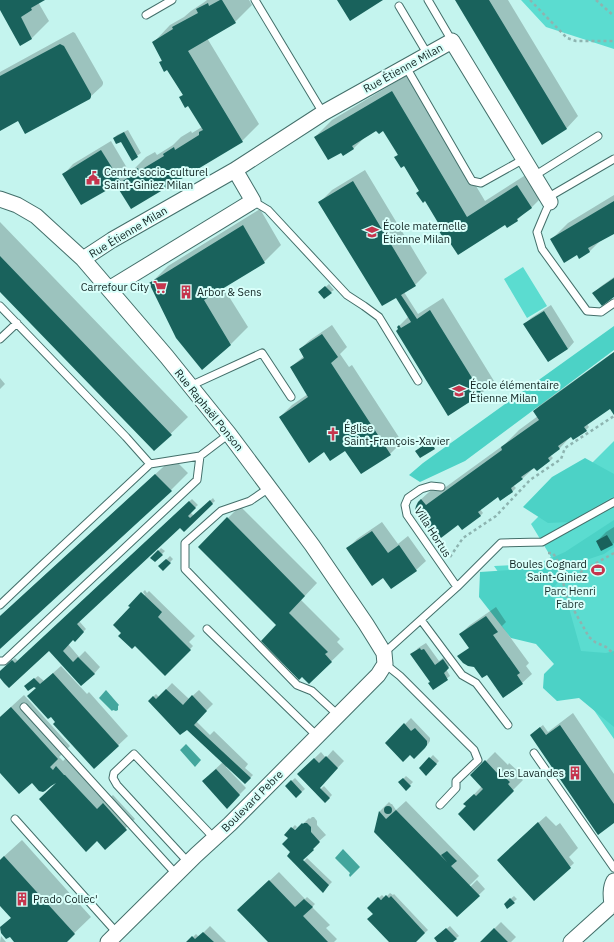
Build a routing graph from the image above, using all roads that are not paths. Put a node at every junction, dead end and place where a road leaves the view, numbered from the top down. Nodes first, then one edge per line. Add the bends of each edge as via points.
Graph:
1 (172, 0) edge
2 (255, 0) edge
3 (428, 0) edge
4 (399, 6) dead end
5 (146, 15) dead end
6 (452, 41) junction
7 (428, 55) junction
8 (406, 67) junction
9 (323, 113) junction
10 (598, 136) dead end
11 (524, 159) junction
12 (614, 159) edge
13 (235, 170) junction
14 (534, 176) junction
15 (0, 199) edge
16 (549, 200) junction
17 (253, 202) junction
18 (83, 259) junction
19 (109, 289) junction
20 (614, 303) edge
21 (0, 306) edge
22 (17, 323) junction
23 (0, 339) edge
24 (418, 381) dead end
25 (190, 386) junction
26 (291, 397) dead end
27 (229, 434) junction
28 (200, 456) junction
29 (150, 464) junction
30 (441, 486) dead end
31 (269, 488) junction
32 (614, 502) edge
33 (458, 587) junction
34 (0, 605) edge
35 (421, 620) junction
36 (208, 629) dead end
37 (384, 659) junction
38 (0, 661) edge
39 (24, 707) dead end
40 (338, 715) junction
41 (508, 725) dead end
42 (317, 736) junction
43 (534, 753) dead end
44 (440, 805) dead end
45 (15, 819) dead end
46 (214, 838) junction
47 (188, 862) junction
48 (614, 868) edge
49 (176, 874) junction
50 (614, 881) edge
51 (613, 905) edge
52 (112, 937) edge
53 (571, 942) edge

1 - 5 lane
2 - 9 lane
3 - 6 lane
4 - 7 lane
6 - 7 street, Rue Étienne Milan
6 - 11 street, Rue Étienne Milan
7 - 8 street, Rue Étienne Milan
8 - 9 street, Rue Étienne Milan
8 - 11 lane via 472,181 481,183
9 - 13 street, Rue Étienne Milan
10 - 14 lane
11 - 14 street, Rue Étienne Milan
12 - 16 lane
13 - 17 street
13 - 18 street, Rue Étienne Milan
14 - 16 street, Rue Étienne Milan
15 - 18 street, Rue Raphaël Ponson via 18,205 36,216
16 - 20 lane via 537,232 542,249 587,311 601,312
17 - 19 street
17 - 24 lane via 268,210 347,295 379,317
18 - 19 street, Rue Raphaël Ponson
19 - 25 street, Rue Raphaël Ponson
21 - 22 lane
22 - 23 lane
22 - 29 lane
25 - 26 lane via 262,353
25 - 27 street, Rue Raphaël Ponson
27 - 28 lane
27 - 31 street, Rue Raphaël Ponson
28 - 29 lane
28 - 38 lane via 198,480 4,661
29 - 34 lane
30 - 33 lane, Villa Hortus via 421,489 408,498 404,505 407,515
31 - 37 street, Rue Raphaël Ponson via 366,624
31 - 40 lane via 250,501 220,511 186,543 185,569 297,684 312,691
32 - 33 lane via 542,542 501,543
33 - 35 lane
35 - 37 lane
35 - 41 lane via 462,675 476,683
36 - 42 lane
37 - 40 street, Boulevard Pebre via 378,675
37 - 44 lane via 474,750 478,760 456,781 456,788
39 - 49 lane
40 - 42 street, Boulevard Pebre
42 - 46 street, Boulevard Pebre
43 - 48 lane
45 - 52 lane
46 - 47 street, Boulevard Pebre
46 - 47 lane via 134,754 114,773 116,785
47 - 49 street, Boulevard Pebre
49 - 52 street, Boulevard Pebre
50 - 51 street via 611,895
51 - 53 street

